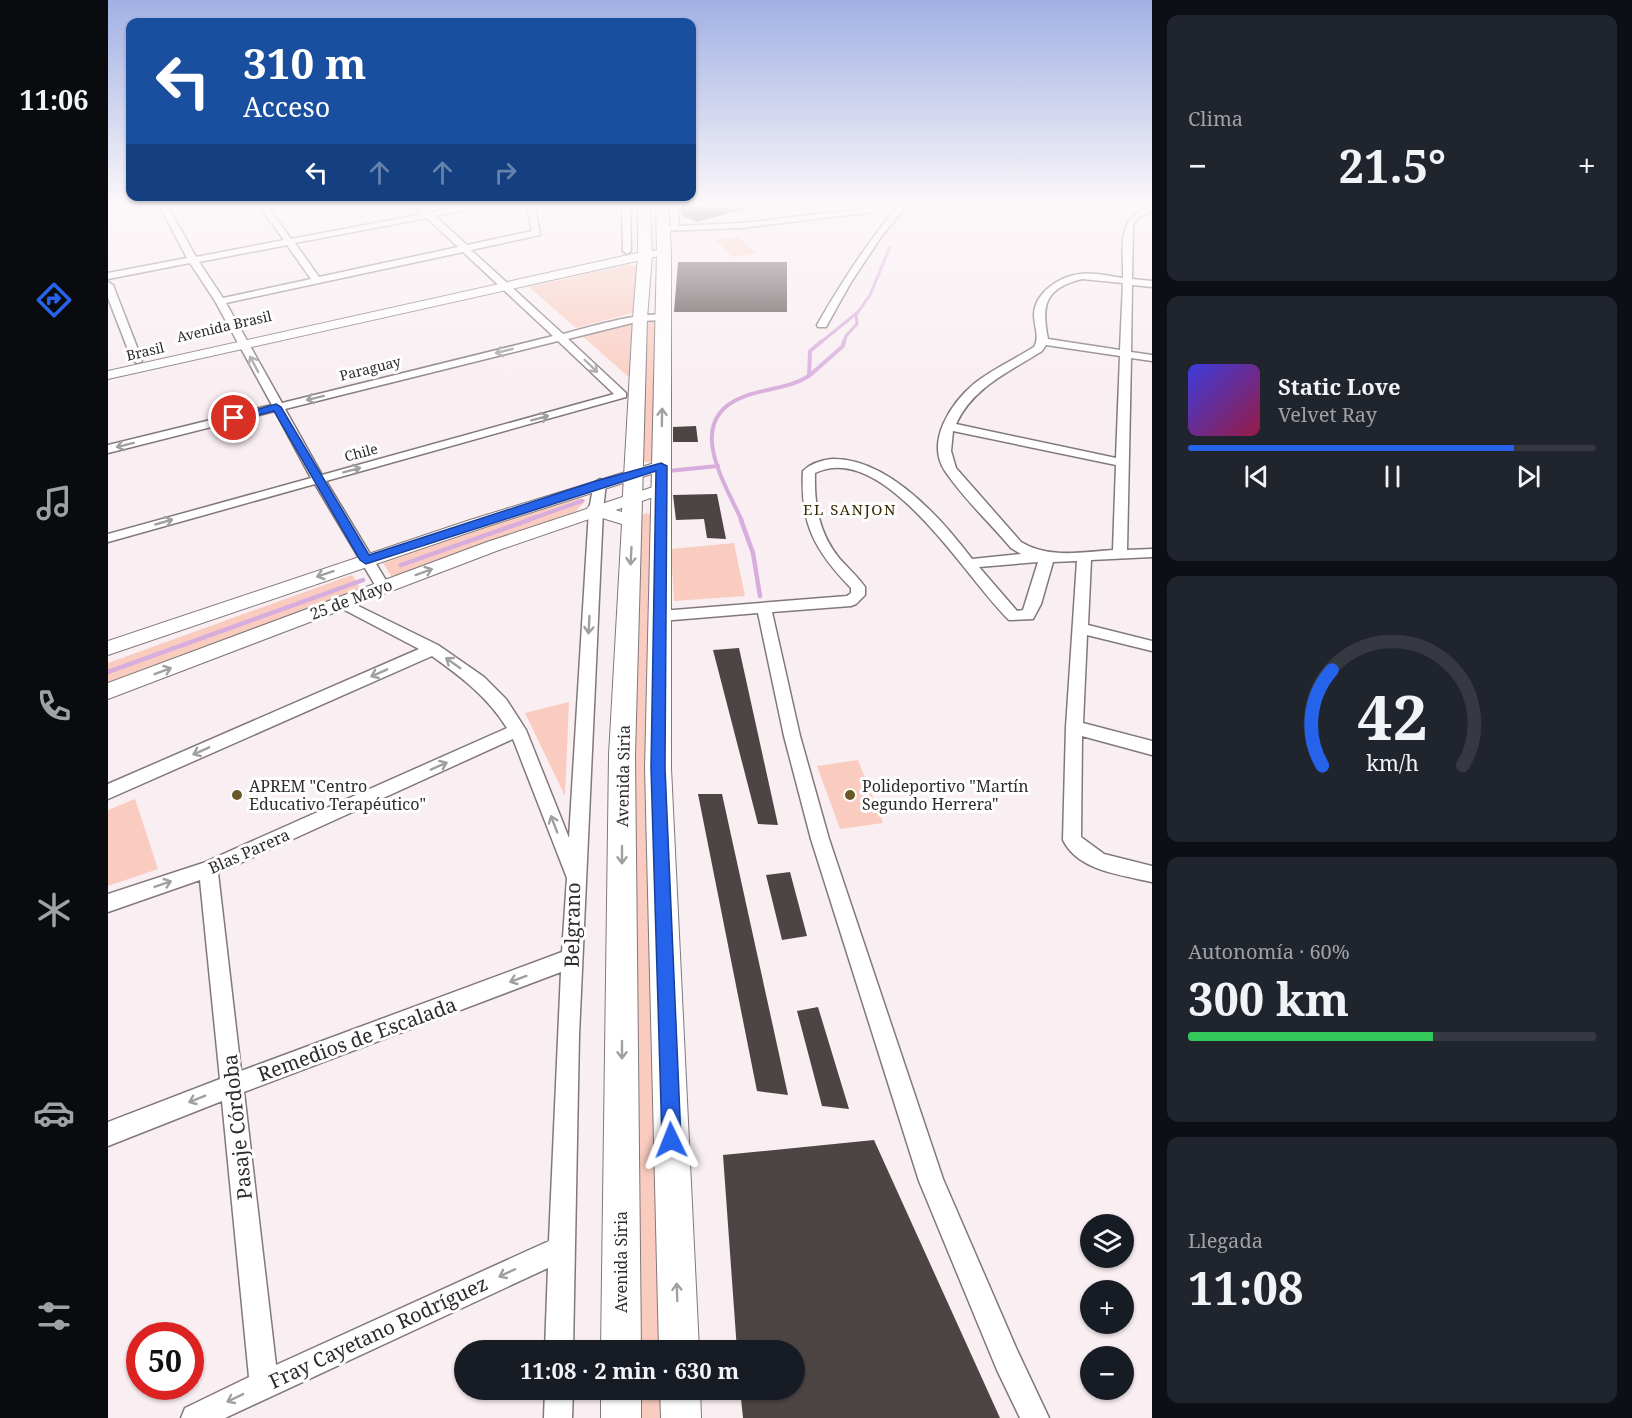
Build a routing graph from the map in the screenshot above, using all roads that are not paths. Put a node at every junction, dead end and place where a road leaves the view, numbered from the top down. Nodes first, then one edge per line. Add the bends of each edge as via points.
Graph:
1 (144, 269) edge
2 (199, 269) edge
3 (309, 269) edge
4 (369, 269) edge
5 (487, 269) edge
6 (556, 269) edge
7 (573, 269) edge
8 (644, 269) edge
9 (666, 269) edge
10 (855, 269) edge
11 (1127, 269) edge
12 (108, 276) edge
13 (317, 280) junction
14 (1127, 280) junction
15 (502, 283) junction
16 (1152, 284) edge
17 (108, 285) edge
18 (220, 301) junction
19 (664, 317) junction
20 (640, 318) junction
21 (822, 325) dead end
22 (561, 337) junction
23 (242, 341) junction
24 (1043, 341) junction
25 (1124, 353) junction
26 (1152, 358) edge
27 (137, 360) junction
28 (108, 367) edge
29 (108, 375) edge
30 (622, 395) junction
31 (276, 407) junction
32 (637, 408) junction
33 (948, 426) junction
34 (108, 449) edge
35 (1123, 463) junction
36 (318, 479) junction
37 (600, 483) junction
38 (648, 487) junction
39 (596, 510) junction
40 (108, 538) edge
41 (1152, 553) edge
42 (1120, 554) junction
43 (1084, 556) junction
44 (1047, 558) junction
45 (969, 564) junction
46 (375, 574) junction
47 (342, 603) junction
48 (765, 608) junction
49 (661, 616) junction
50 (1079, 627) junction
51 (1152, 646) edge
52 (108, 648) edge
53 (433, 649) junction
54 (108, 691) edge
55 (1074, 727) junction
56 (518, 730) junction
57 (1152, 748) edge
58 (108, 792) edge
59 (208, 869) junction
60 (1152, 874) edge
61 (576, 878) junction
62 (108, 903) edge
63 (572, 958) junction
64 (233, 1085) junction
65 (108, 1134) edge
66 (561, 1249) junction
67 (559, 1340) edge
68 (621, 1340) edge
69 (679, 1340) edge
70 (264, 1384) junction
71 (559, 1400) edge
72 (621, 1400) edge
73 (680, 1400) edge
74 (195, 1418) edge
75 (558, 1418) edge
76 (621, 1418) edge
77 (681, 1418) edge
78 (1035, 1418) edge

1 - 12 street
2 - 18 street
3 - 13 street
4 - 13 street
5 - 15 street
6 - 15 street
7 - 15 street
8 - 20 main road, Avenida Siria
9 - 19 main road
10 - 21 street
11 - 14 street
13 - 18 street
14 - 16 street
14 - 24 street via 1082,276 1067,280 1048,293 1039,309
14 - 25 street
15 - 22 street
15 - 23 street, Brasil
17 - 27 street
18 - 23 street
19 - 20 street, Paraguay
38 -> 19 main road
20 - 22 street, Paraguay
20 - 32 main road, Avenida Siria
22 -> 30 street
22 -> 31 street, Paraguay
23 - 27 street, Avenida Brasil
23 - 29 street, Brasil
31 -> 23 street
24 - 25 street
24 - 33 street via 1038,349 981,382 959,404
25 - 26 street
25 - 35 street
27 - 28 street, Avenida Brasil
30 - 32 main road
36 -> 30 street, Chile
31 -> 34 street, Paraguay
31 - 36 street
32 - 38 main road, Avenida Siria
33 - 35 street
33 - 44 street via 943,454 950,469 1016,545
35 - 42 street
40 -> 36 street, Chile
36 - 46 street
37 - 38 street, 25 de Mayo
37 - 39 street
37 - 46 street, 25 de Mayo
38 - 39 main road
38 - 49 main road, Avenida Siria
38 -> 68 main road, Avenida Siria via 622,755
46 -> 39 street, 25 de Mayo
39 -> 61 street
41 - 42 street
42 - 43 street
43 - 44 street
43 - 50 street
44 - 45 street
44 - 45 street via 1028,615 1014,616
45 - 48 street via 942,530 882,478 846,463 828,461 809,471 807,485 814,531 823,548 858,587 858,595 850,601
46 - 47 street, 25 de Mayo
46 -> 52 street, 25 de Mayo
47 - 53 street, Belgrano
54 -> 47 street, 25 de Mayo
48 - 49 street
48 - 78 street via 792,736 820,838 931,1181
69 -> 49 main road, Avenida Siria via 658,768
50 - 51 street
50 - 55 street
56 -> 53 street, Belgrano via 500,703 478,681
53 -> 58 street
55 - 57 street
55 - 60 street via 1071,840 1080,852 1095,859
59 -> 56 street, Blas Parera
61 -> 56 street, Belgrano
62 -> 59 street, Blas Parera
59 - 64 street, Pasaje Córdoba
61 - 63 street, Belgrano
63 -> 64 street, Remedios de Escalada
63 - 66 street, Belgrano
64 -> 65 street, Remedios de Escalada
64 - 70 street, Pasaje Córdoba
66 - 67 street, Belgrano
66 -> 70 street, Fray Cayetano Rodríguez
70 -> 74 street, Fray Cayetano Rodríguez
71 - 75 street
72 - 76 main road
73 - 77 main road

